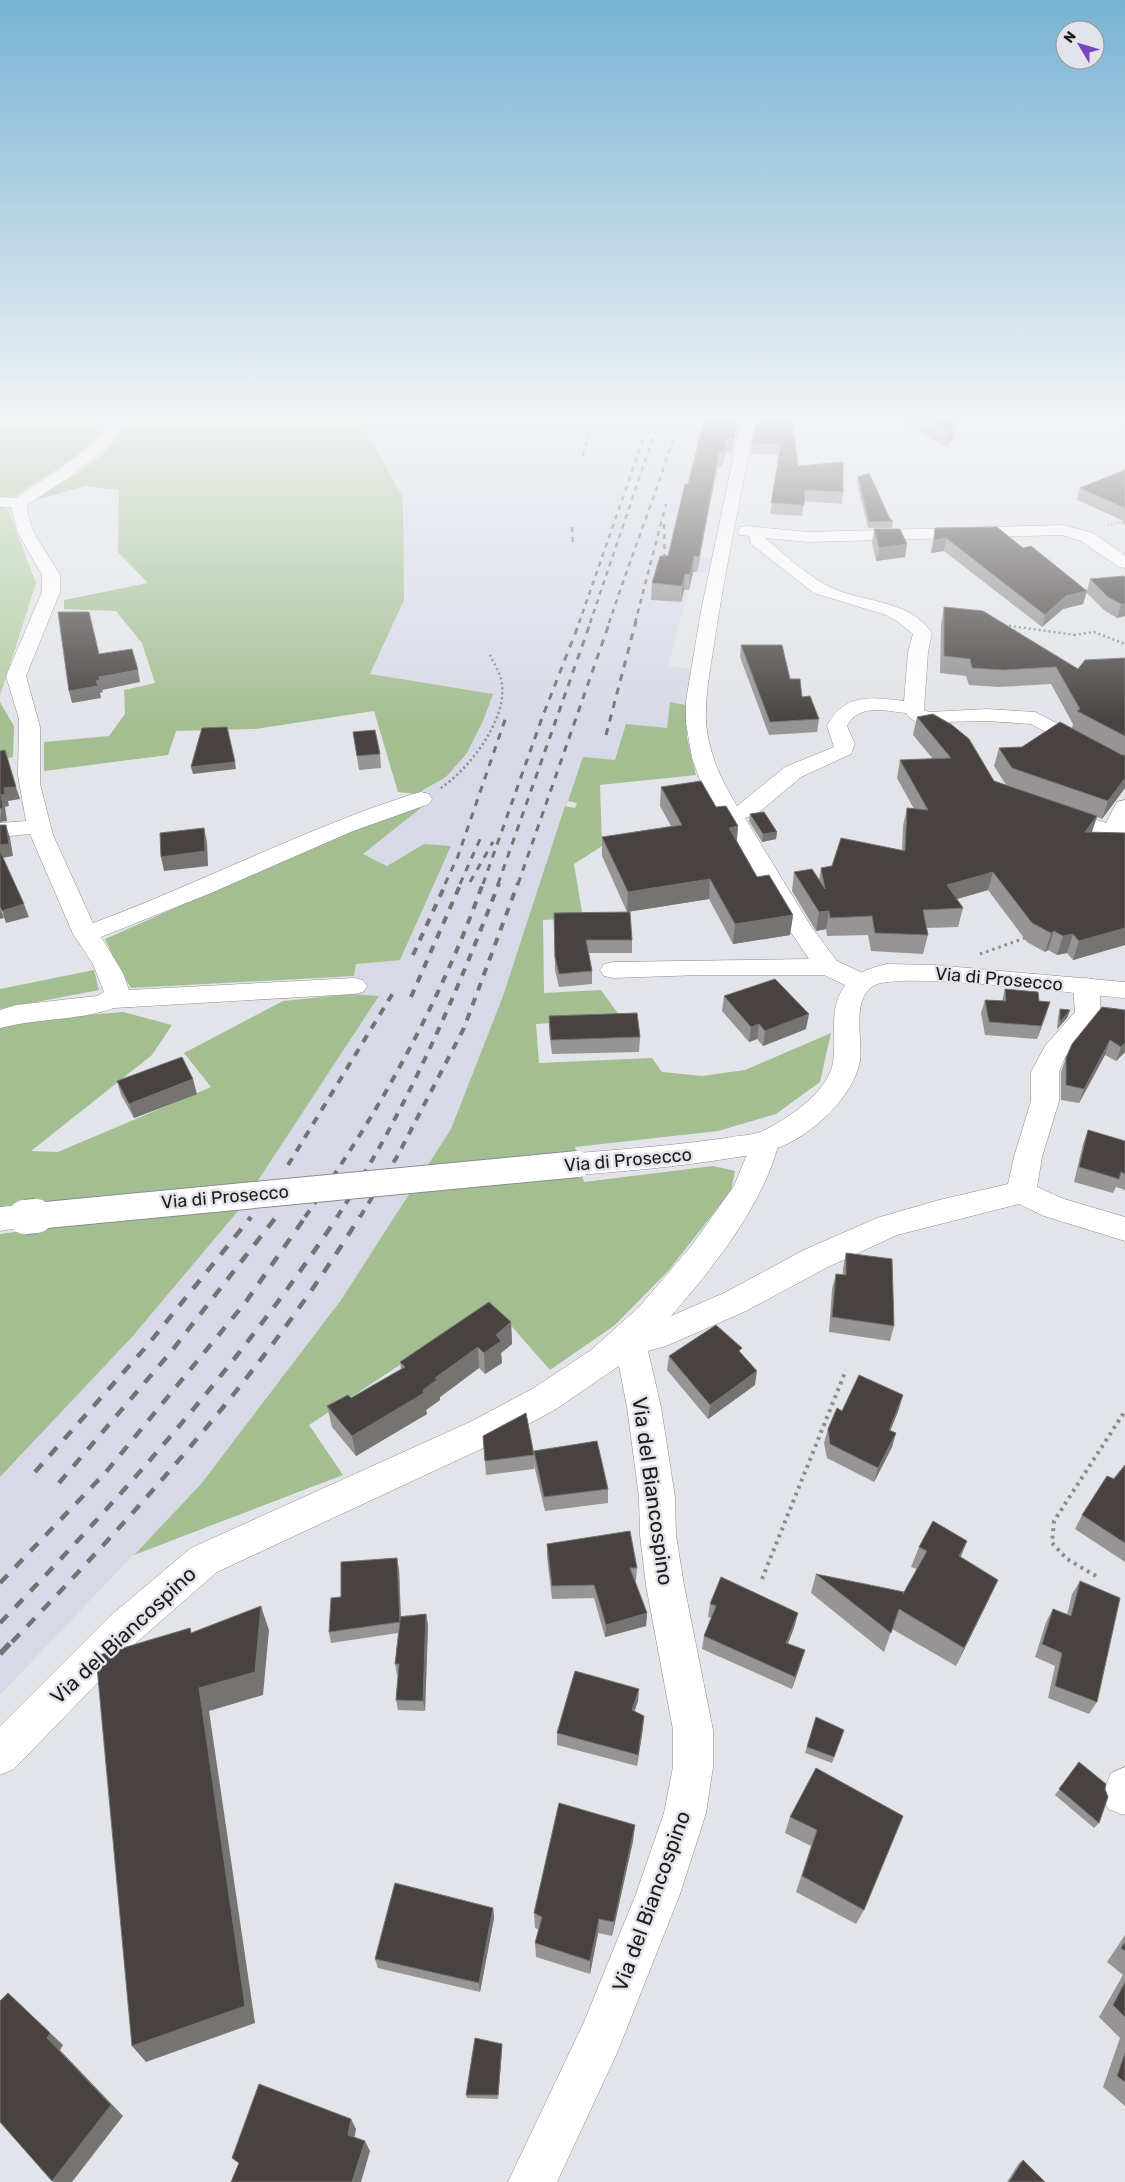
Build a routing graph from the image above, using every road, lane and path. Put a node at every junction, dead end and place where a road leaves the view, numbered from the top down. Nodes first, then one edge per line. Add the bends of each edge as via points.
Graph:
1 (18, 519) edge
2 (729, 519) edge
3 (727, 529) junction
4 (757, 532) junction
5 (1125, 562) edge
6 (1003, 625) edge
7 (1075, 635) junction
8 (1069, 636) dead end
9 (1125, 644) edge
10 (490, 655) dead end
11 (920, 714) junction
12 (968, 746) edge
13 (1125, 766) edge
14 (420, 798) joint
15 (1036, 807) edge
16 (1125, 807) edge
17 (731, 816) junction
18 (38, 826) junction
19 (0, 830) edge
20 (1121, 841) edge
21 (85, 934) junction
22 (1030, 936) edge
23 (828, 967) junction
24 (613, 970) dead end
25 (963, 975) junction
26 (860, 982) junction
27 (354, 986) dead end
28 (1086, 986) junction
29 (1125, 990) edge
30 (111, 1000) junction
31 (0, 1019) edge
32 (765, 1142) junction
33 (1020, 1192) junction
34 (12, 1218) edge
35 (1125, 1229) edge
36 (629, 1338) junction
37 (846, 1370) dead end
38 (1125, 1411) edge
39 (1096, 1576) dead end
40 (762, 1579) dead end
41 (0, 1755) edge
42 (532, 2182) edge

1 - 18 street via 51,575 51,592 16,676 18,691 30,720 28,781
2 - 3 street
3 - 4 street
3 - 17 street via 704,646 696,723 712,783
4 - 5 street via 817,537 1062,530 1088,538
4 - 11 street via 757,540 814,586 887,610 918,626 923,633 918,652
6 - 7 path
7 - 8 path
7 - 9 path via 1094,632
10 - 14 path via 502,684 500,705 486,738 448,784
11 - 12 street
11 - 13 street via 1009,714 1035,718
11 - 17 street via 868,704 847,710 837,726 845,744 844,750 793,772 749,809
14 - 21 street via 334,830
15 - 20 street
16 - 20 street via 1116,825
17 - 23 street
18 - 19 street
18 - 21 street
21 - 30 street via 116,985 117,993
22 - 25 path via 982,952 970,961
23 - 24 street
23 - 26 street
25 - 26 street, Via di Prosecco via 889,973
25 - 28 street, Via di Prosecco
26 - 32 street, Via di Prosecco via 849,1001 845,1069 832,1093 807,1116
27 - 30 street
28 - 29 street, Via di Prosecco
28 - 33 street via 1088,1014 1054,1053 1045,1072 1045,1101
30 - 31 street
32 - 34 street, Via di Prosecco, bridge via 697,1153
32 - 36 street, Via del Biancospino via 760,1166 738,1204 693,1268
33 - 35 street via 1055,1208
33 - 36 street via 888,1226 815,1259 735,1302 655,1337
36 - 41 street, Via del Biancospino via 577,1379 454,1447 204,1560 170,1586 98,1653
36 - 42 street, Via del Biancospino via 644,1407 664,1575 693,1730 692,1767 685,1813 658,1894 601,2037
37 - 40 path
38 - 39 path via 1054,1521 1052,1543 1067,1559

